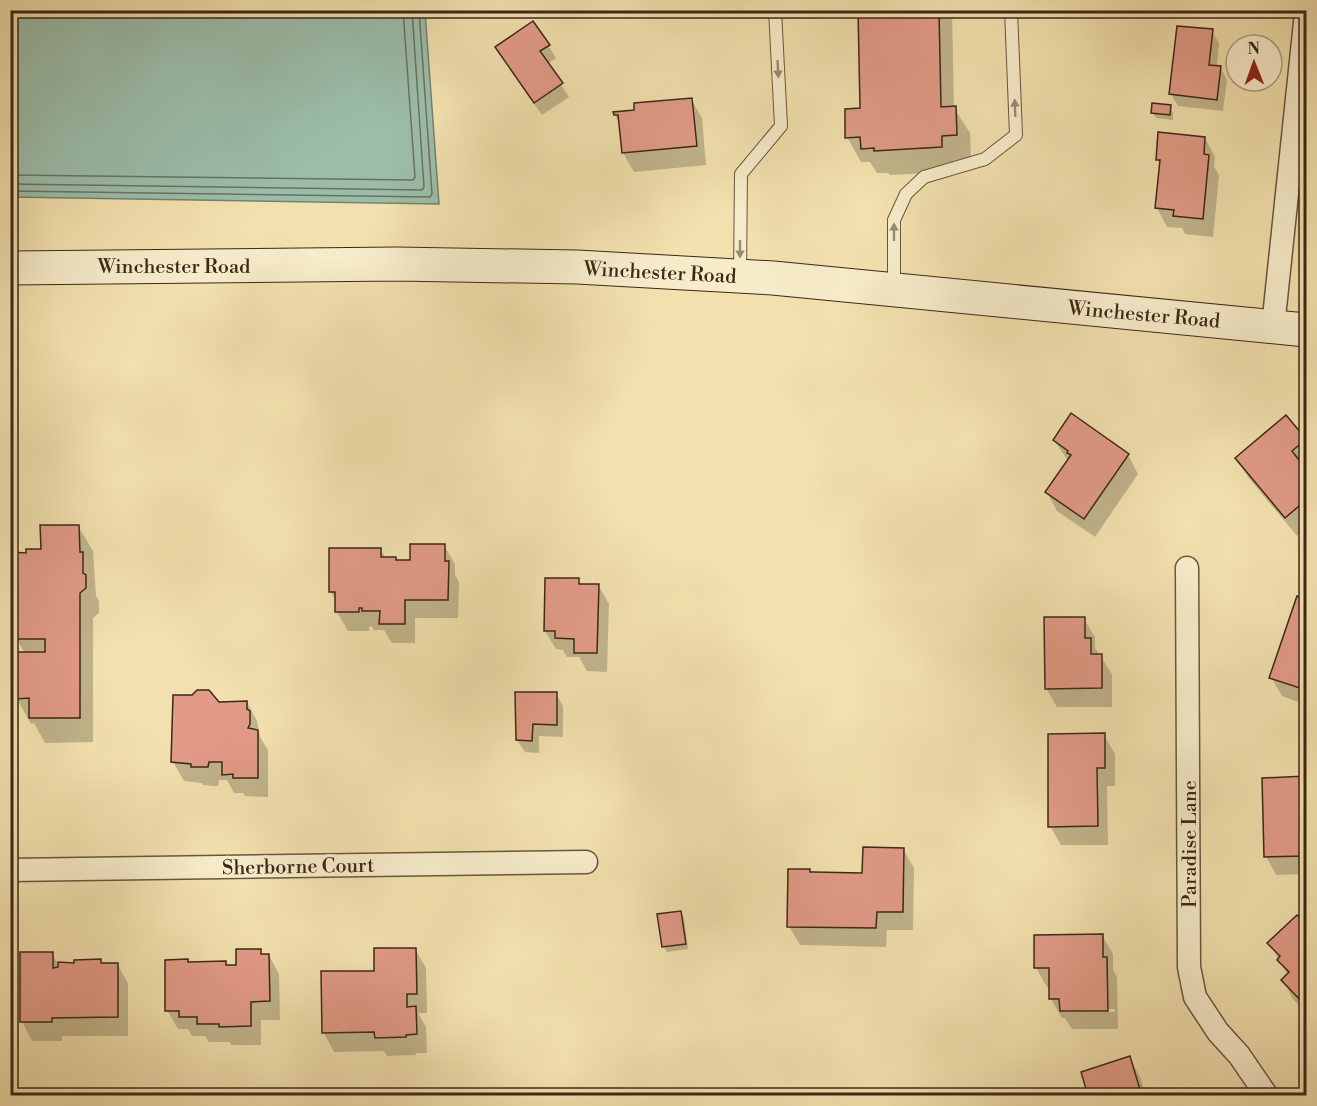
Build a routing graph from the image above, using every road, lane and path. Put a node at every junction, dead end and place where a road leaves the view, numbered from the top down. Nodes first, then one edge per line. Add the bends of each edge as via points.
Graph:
1 (775, 10) edge
2 (1011, 10) edge
3 (1306, 13) edge
4 (10, 268) edge
5 (740, 277) junction
6 (894, 290) junction
7 (1273, 327) junction
8 (1306, 330) edge
9 (1187, 568) dead end
10 (586, 862) dead end
11 (10, 870) edge
12 (1267, 1095) edge

1 -> 5 lane via 782,126 741,174
6 -> 2 lane via 894,220 906,194 924,177 985,159 1016,135
3 - 7 street
4 - 5 main road, Winchester Road via 397,264 577,267
5 - 6 main road, Winchester Road
6 - 7 main road, Winchester Road
7 - 8 main road, Winchester Road
9 - 12 street, Paradise Lane via 1189,967 1195,997
10 - 11 street, Sherborne Court

